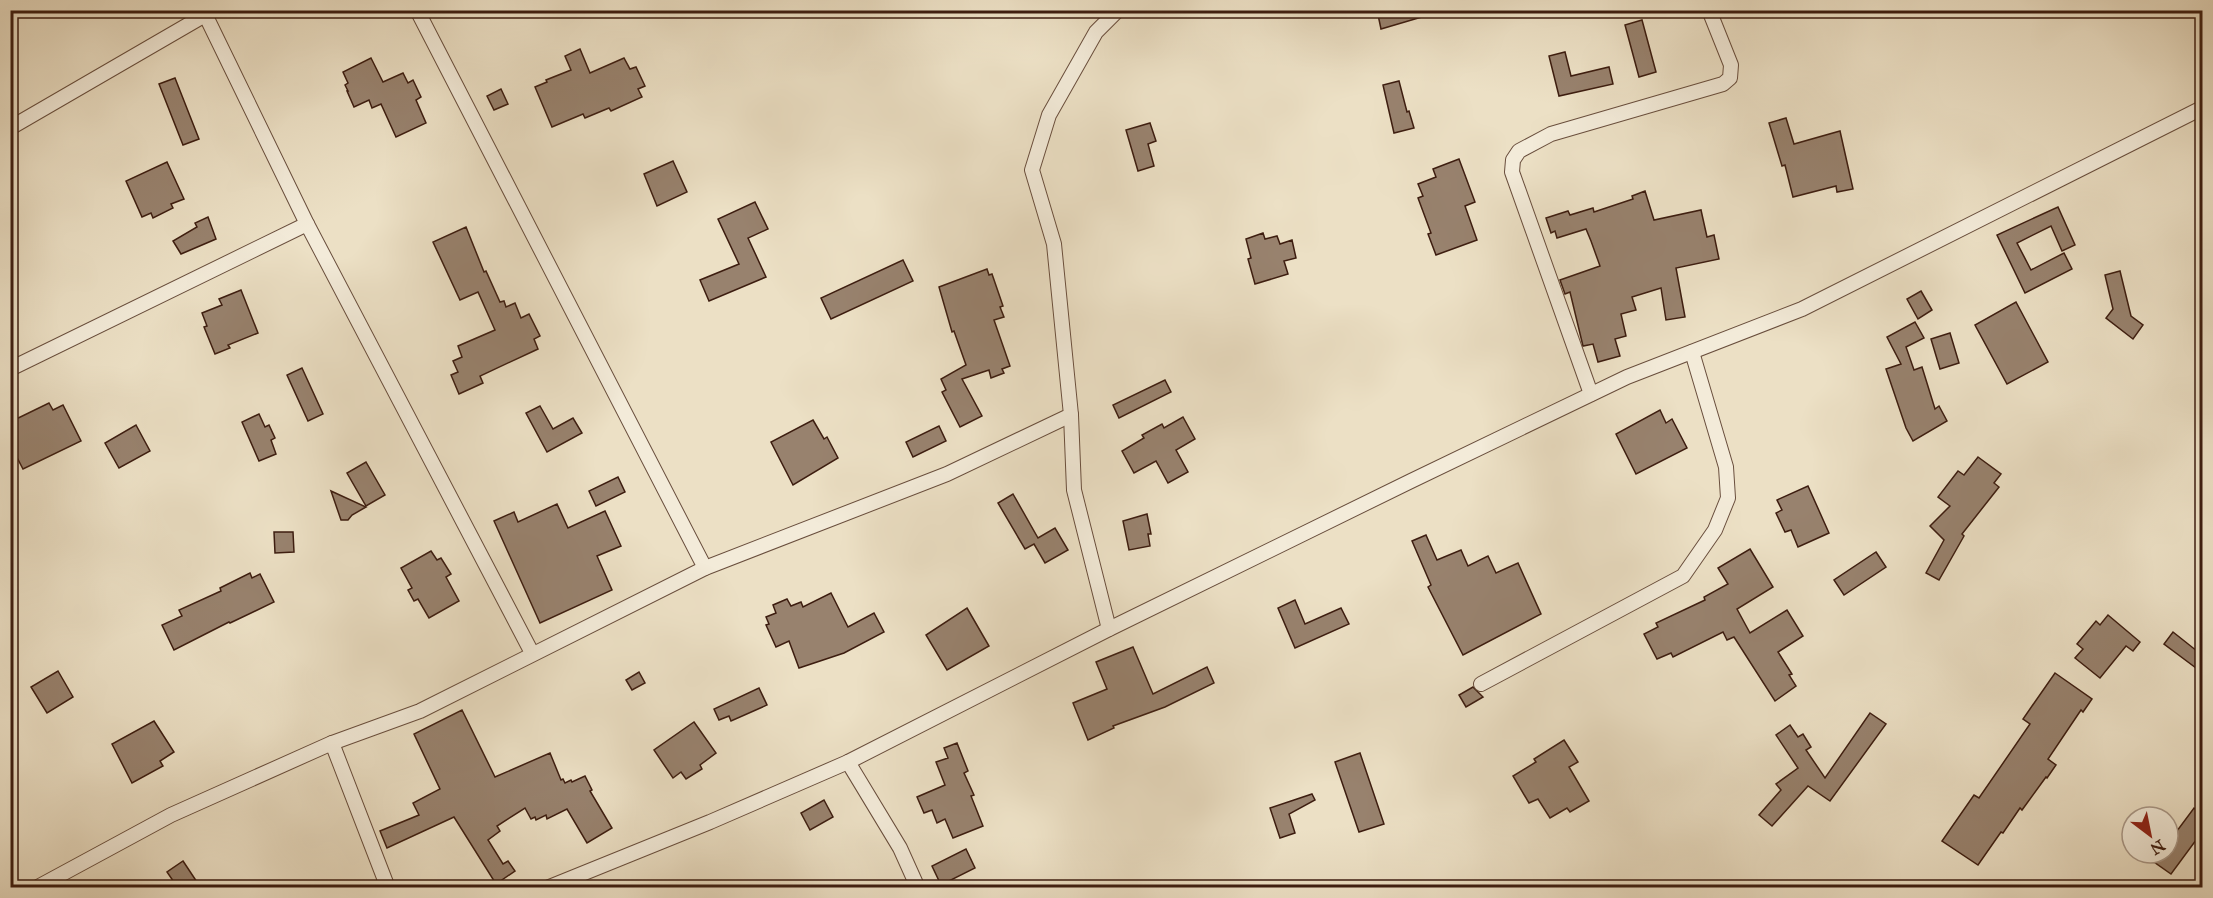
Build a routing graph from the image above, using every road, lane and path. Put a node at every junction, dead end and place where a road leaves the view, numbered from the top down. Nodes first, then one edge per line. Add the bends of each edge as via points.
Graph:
1 (417, 10) edge
2 (1118, 10) edge
3 (1709, 10) edge
4 (204, 13) edge
5 (2202, 108) edge
6 (10, 128) edge
7 (307, 224) junction
8 (1692, 352) junction
9 (10, 369) edge
10 (1591, 394) junction
11 (1071, 415) junction
12 (705, 568) junction
13 (1109, 629) junction
14 (532, 653) junction
15 (1481, 684) dead end
16 (332, 743) junction
17 (848, 762) junction
18 (36, 888) edge
19 (388, 888) edge
20 (547, 888) edge
21 (918, 888) edge

1 - 12 street
2 - 11 street via 1096,32 1049,115 1032,170 1054,244
3 - 10 street via 1731,65 1730,78 1723,84 1551,135 1519,151 1513,160 1512,172
4 - 6 street
4 - 7 street
5 - 8 street via 1802,309
7 - 9 street
7 - 14 street
8 - 10 street
8 - 15 street via 1726,467 1728,498 1715,530 1683,576
10 - 13 street
11 - 12 street via 947,474
11 - 13 street via 1074,490
12 - 14 street
13 - 17 street
14 - 16 street via 420,711
16 - 18 street via 171,815
16 - 19 street
17 - 20 street
17 - 21 street via 900,848

